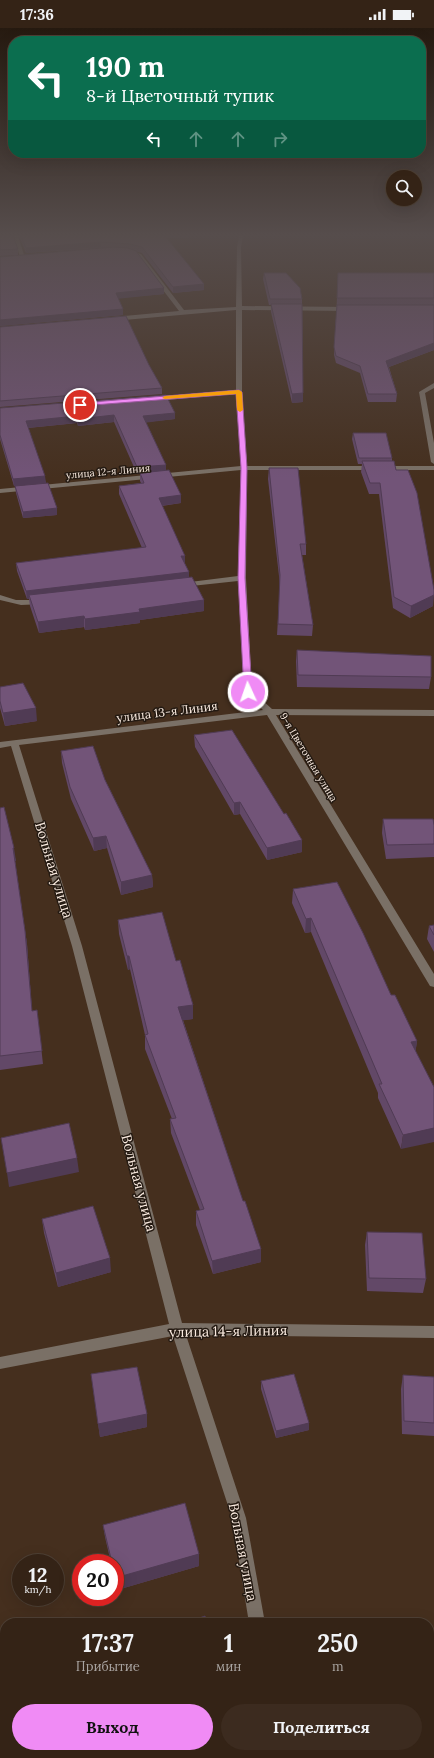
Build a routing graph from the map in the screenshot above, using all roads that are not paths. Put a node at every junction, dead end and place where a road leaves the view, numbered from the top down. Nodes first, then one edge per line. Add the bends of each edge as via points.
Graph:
1 (136, 317) edge
2 (240, 317) edge
3 (104, 320) edge
4 (434, 385) edge
5 (239, 392) junction
6 (143, 400) edge
7 (434, 462) edge
8 (244, 468) junction
9 (434, 468) edge
10 (0, 491) edge
11 (242, 578) junction
12 (171, 586) edge
13 (0, 597) edge
14 (53, 600) edge
15 (270, 712) junction
16 (434, 713) edge
17 (14, 744) junction
18 (0, 745) edge
19 (434, 983) edge
20 (177, 1329) junction
21 (434, 1332) edge
22 (0, 1363) edge
23 (256, 1618) edge

1 - 3 lane
2 - 5 lane, 9-я Цветочная улица
4 - 7 lane via 422,392
5 - 6 lane
5 - 8 lane, 9-я Цветочная улица
8 - 9 lane, улица 12-я Линия
8 - 10 lane, улица 12-я Линия
8 - 11 lane, 9-я Цветочная улица
11 - 12 lane
11 - 15 lane, 9-я Цветочная улица via 248,692
13 - 14 lane via 9,602
15 - 16 lane, улица 13-я Линия
15 - 17 lane, улица 13-я Линия
15 - 19 lane, 9-я Цветочная улица
17 - 18 lane, улица 13-я Линия
17 - 20 lane, Вольная улица via 78,946
20 - 21 lane, улица 14-я Линия
20 - 22 lane, улица 14-я Линия
20 - 23 lane, Вольная улица via 239,1518

